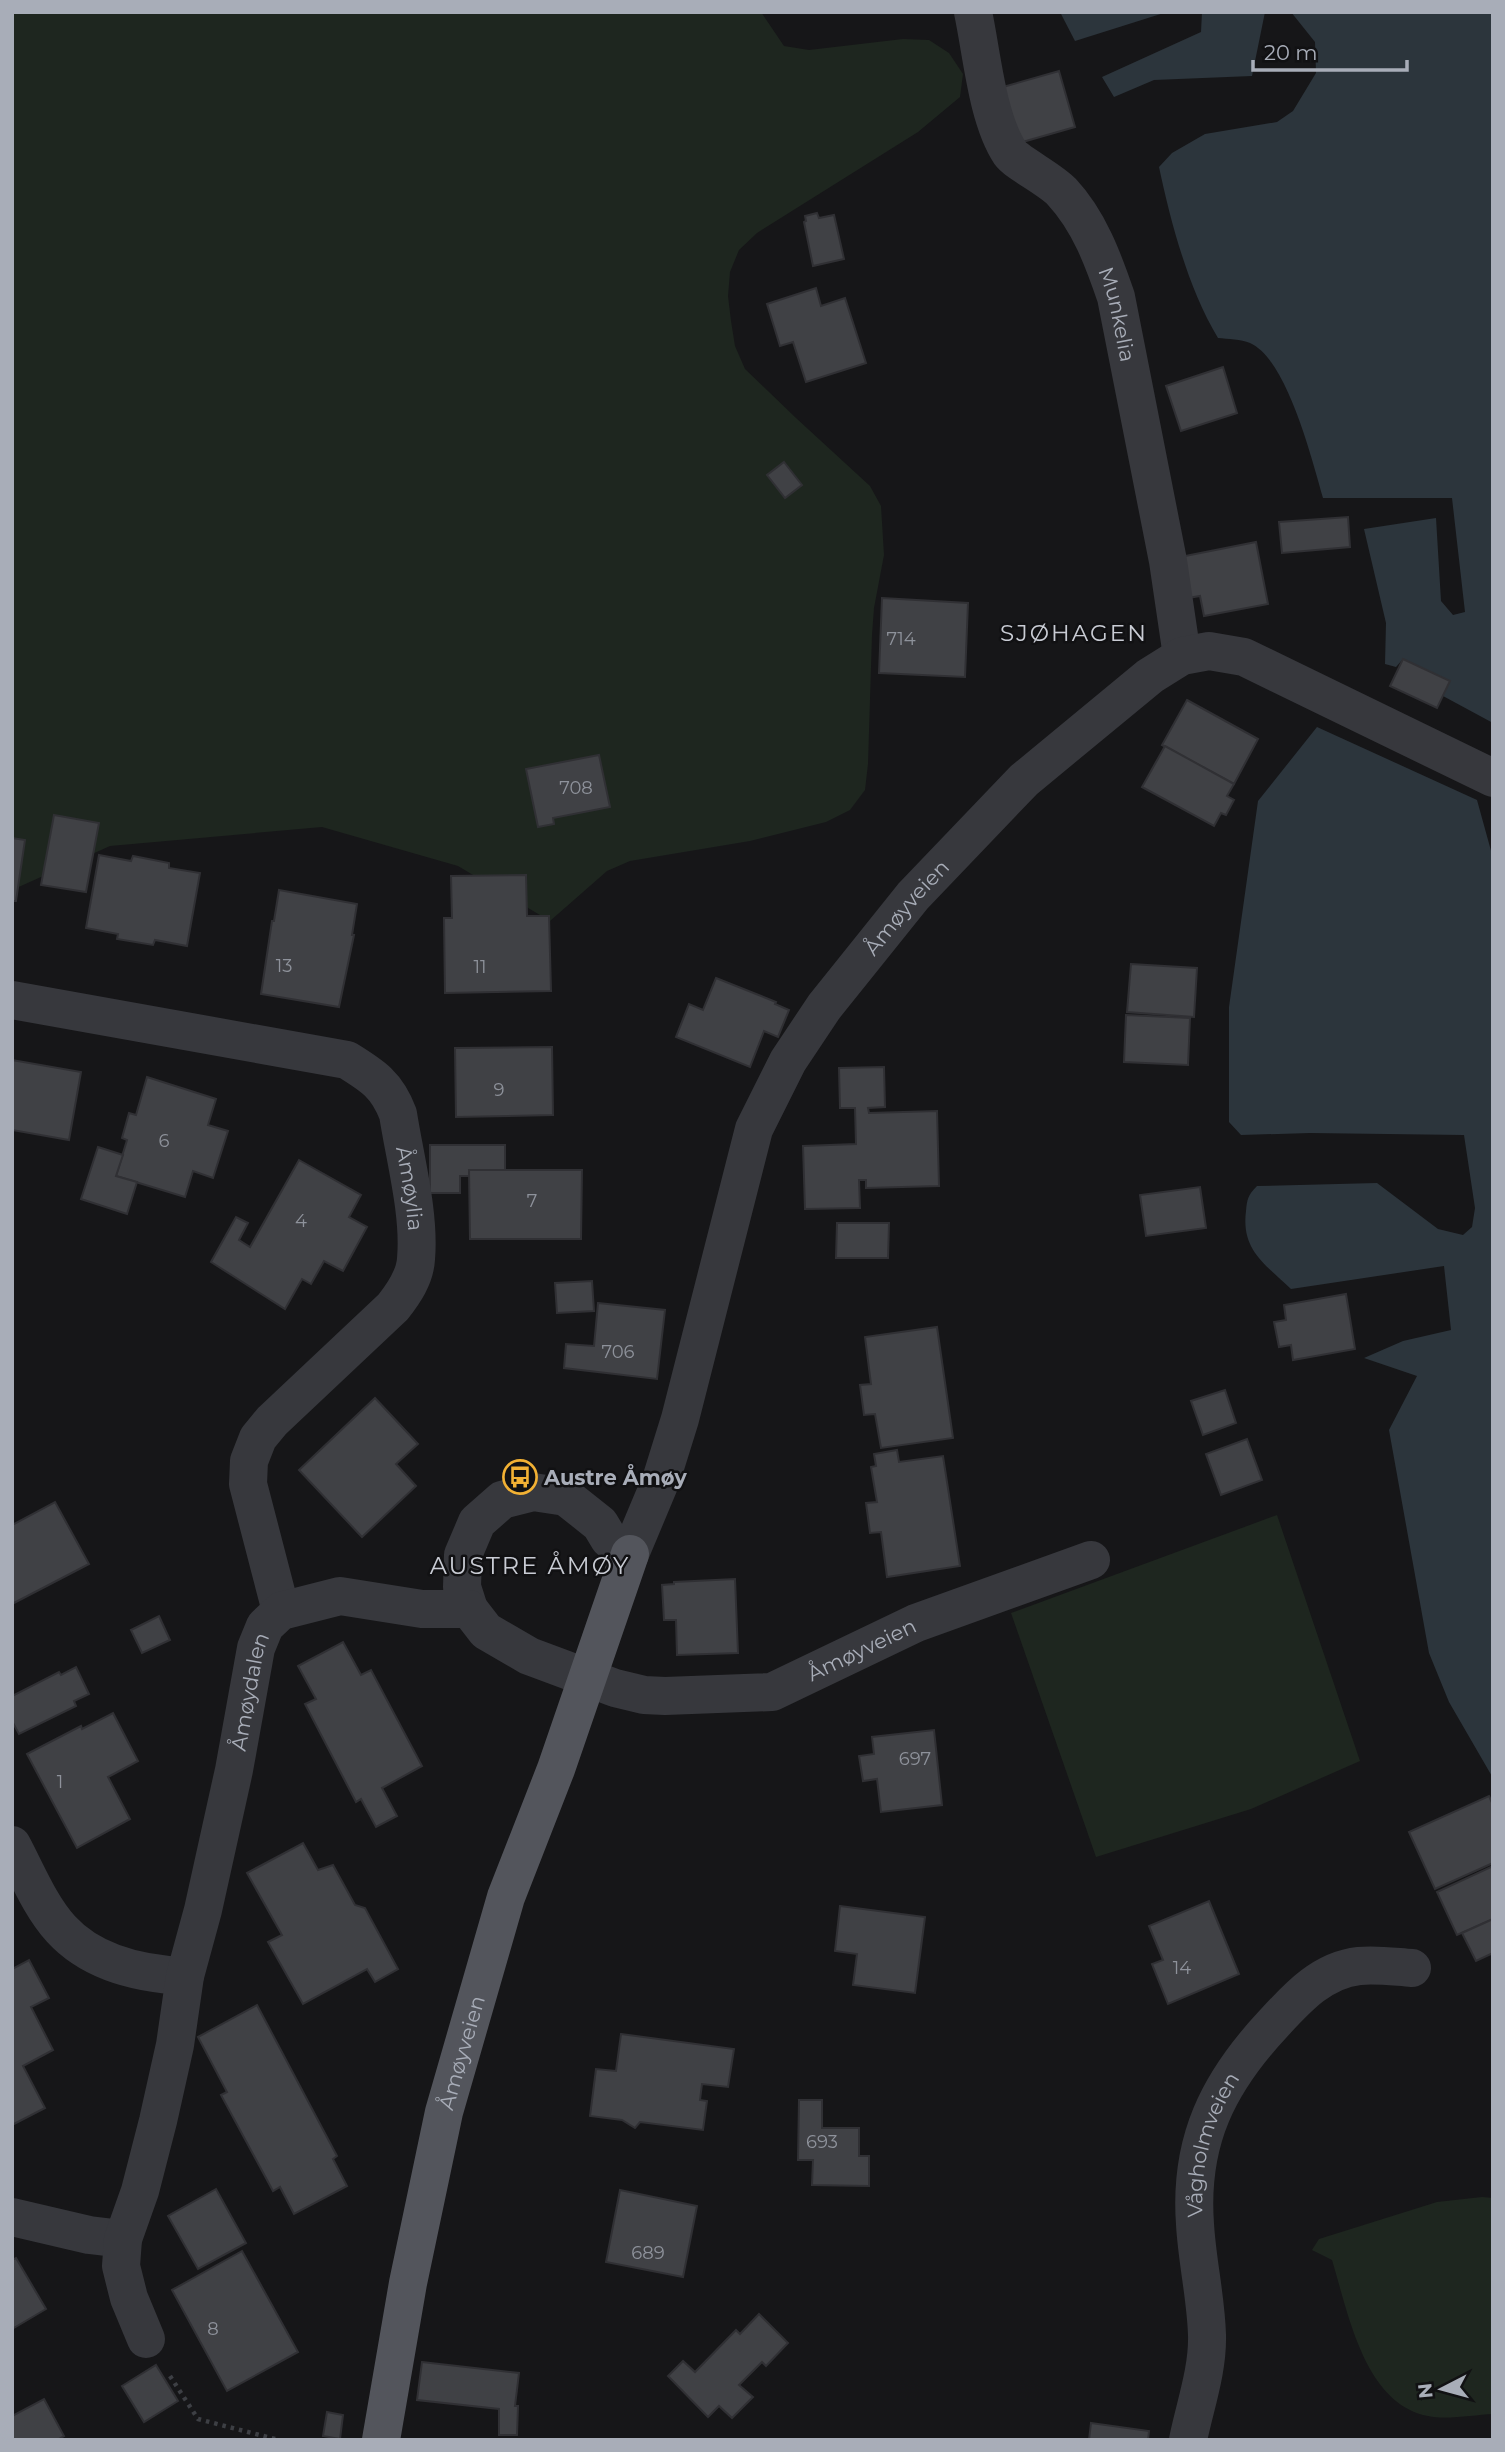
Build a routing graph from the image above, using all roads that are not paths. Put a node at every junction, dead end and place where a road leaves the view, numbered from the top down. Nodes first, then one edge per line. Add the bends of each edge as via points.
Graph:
1 (973, 12) edge
2 (1182, 656) junction
3 (1493, 778) edge
4 (12, 1000) edge
5 (630, 1554) junction
6 (1091, 1560) dead end
7 (469, 1609) junction
8 (281, 1612) junction
9 (586, 1677) junction
10 (12, 1845) edge
11 (1412, 1968) dead end
12 (185, 1976) junction
13 (12, 2217) edge
14 (123, 2239) junction
15 (146, 2339) road end
16 (381, 2440) edge
17 (1188, 2440) edge

1 - 2 street, Munkelia via 997,128 1012,156 1054,185 1080,216 1102,256 1116,297
2 - 3 street, Åmøyveien via 1209,651 1244,657
2 - 5 street, Åmøyveien via 1150,676 1024,780 913,896 788,1060 754,1129 680,1419
4 - 8 street, Åmøylia via 347,1060 375,1077 391,1097 398,1114 415,1220 416,1261 407,1290 272,1421 258,1438 249,1461 248,1484
5 - 7 street via 566,1497 533,1492 502,1500 477,1522 463,1555 462,1587
5 - 9 main road, Åmøyveien
6 - 9 street, Åmøyveien via 916,1623 772,1692 644,1695
7 - 8 street, Åmøydalen via 422,1609 340,1596
7 - 9 street via 486,1631 529,1656
8 - 12 street, Åmøydalen via 265,1626 256,1648 234,1770
9 - 16 main road, Åmøyveien via 506,1897 444,2112
10 - 12 street via 44,1906 61,1930 83,1948 118,1965
11 - 17 street, Vågholmveien via 1359,1966 1329,1975 1302,1993 1249,2050 1212,2109 1194,2183 1207,2336
12 - 14 street, Åmøydalen via 158,2121
13 - 14 street
14 - 15 street, Åmøydalen via 121,2266

